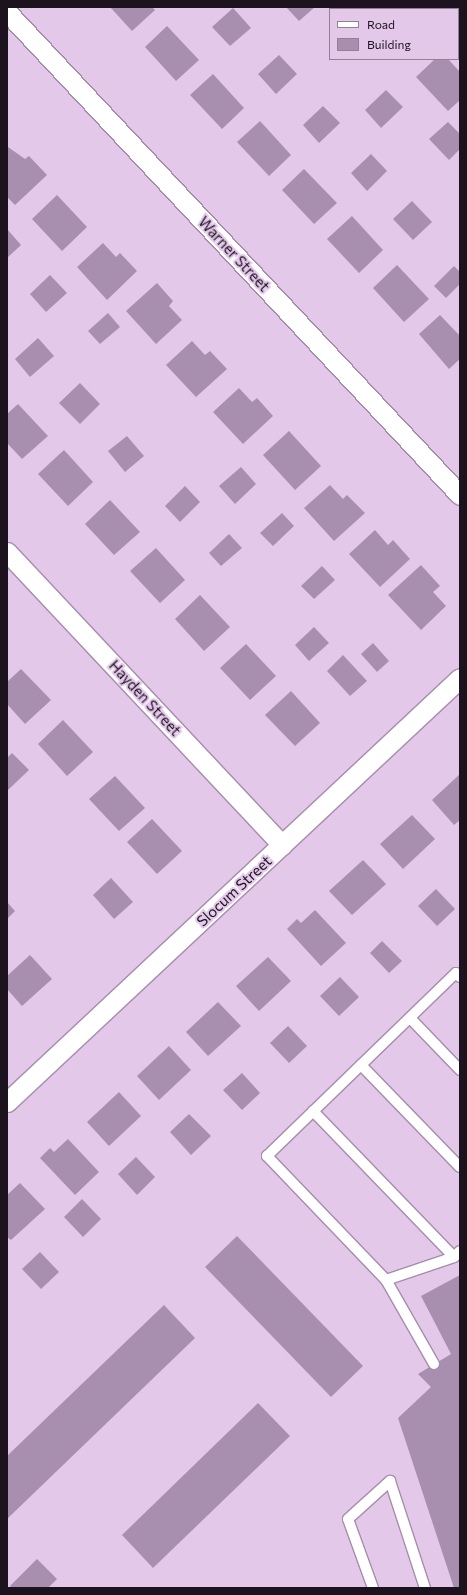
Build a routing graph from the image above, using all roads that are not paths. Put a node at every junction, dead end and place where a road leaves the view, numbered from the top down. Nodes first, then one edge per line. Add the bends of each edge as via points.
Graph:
1 (7, 12) edge
2 (460, 495) edge
3 (7, 552) edge
4 (460, 678) edge
5 (282, 845) junction
6 (460, 977) edge
7 (410, 1018) junction
8 (361, 1065) junction
9 (460, 1070) edge
10 (9, 1096) edge
11 (313, 1111) junction
12 (460, 1167) edge
13 (457, 1254) edge
14 (386, 1280) junction
15 (434, 1364) dead end
16 (373, 1588) edge
17 (425, 1588) edge

1 - 2 street, Warner Street
3 - 5 street, Hayden Street
4 - 5 street, Slocum Street
5 - 10 street, Slocum Street
6 - 7 lane via 456,973
7 - 8 lane
7 - 9 lane
8 - 11 lane
8 - 12 lane
11 - 13 lane
11 - 14 lane via 267,1156
13 - 14 lane
14 - 15 lane
16 - 17 lane via 348,1519 390,1481

